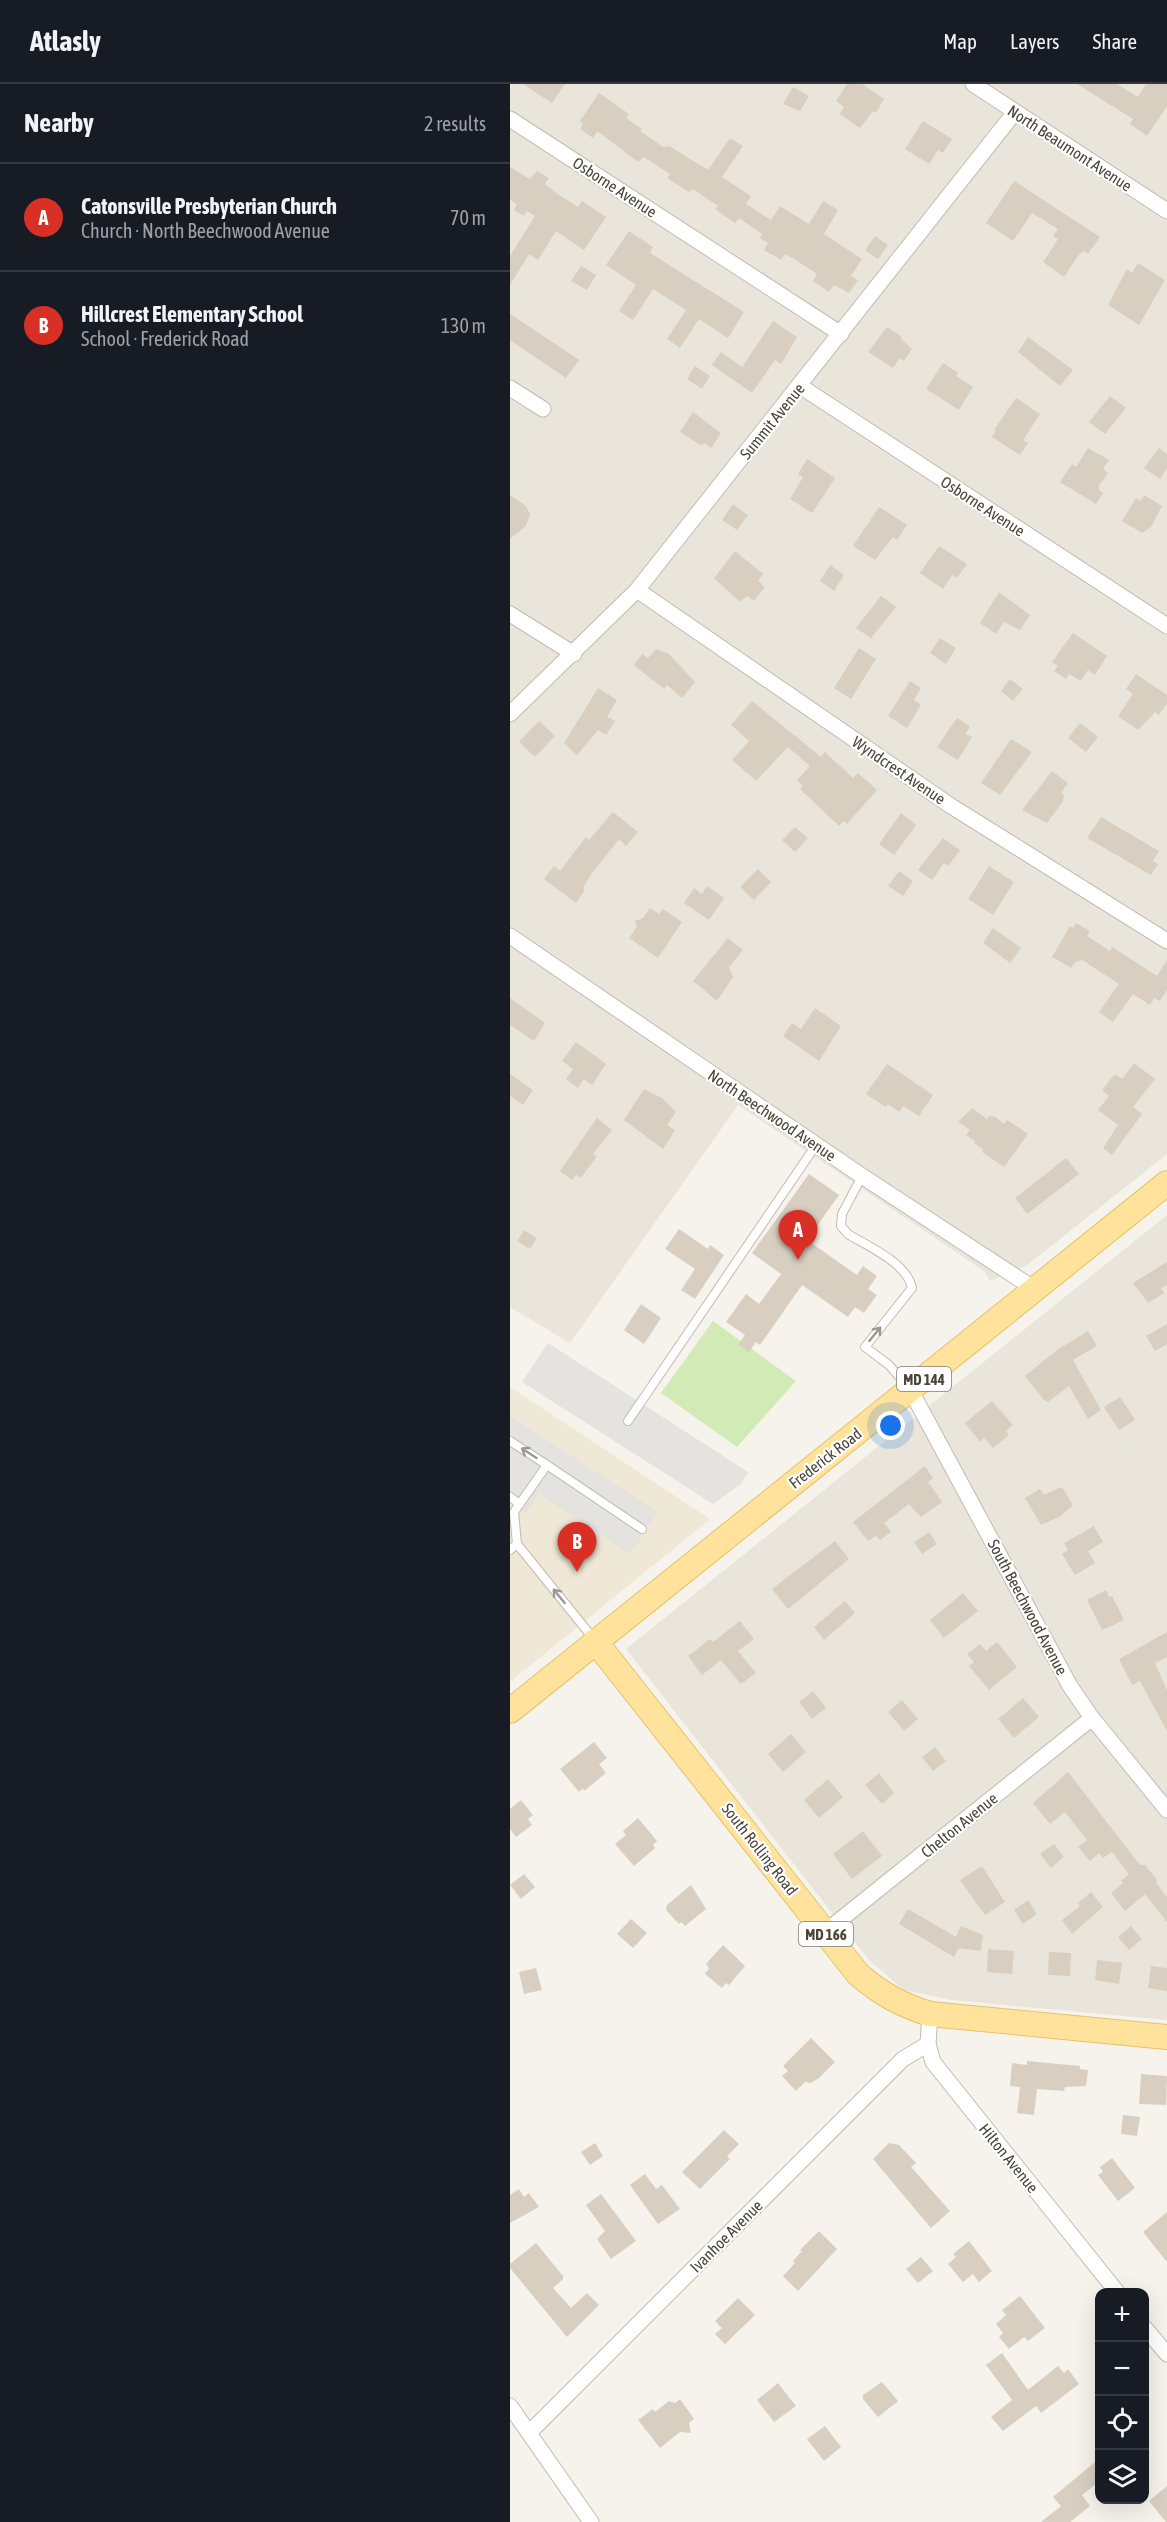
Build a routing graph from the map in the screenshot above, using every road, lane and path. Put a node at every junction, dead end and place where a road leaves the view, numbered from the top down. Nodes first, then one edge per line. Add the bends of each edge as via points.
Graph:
1 (973, 84) edge
2 (1015, 112) junction
3 (510, 119) edge
4 (1167, 211) edge
5 (841, 334) junction
6 (800, 386) junction
7 (510, 388) edge
8 (543, 409) dead end
9 (637, 591) junction
10 (510, 614) edge
11 (1167, 626) edge
12 (574, 654) junction
13 (510, 714) edge
14 (510, 936) edge
15 (1167, 941) edge
16 (816, 1145) junction
17 (862, 1176) junction
18 (1166, 1188) edge
19 (1036, 1290) junction
20 (911, 1390) junction
21 (628, 1421) dead end
22 (510, 1441) edge
23 (547, 1466) junction
24 (510, 1497) edge
25 (520, 1504) junction
26 (642, 1529) dead end
27 (513, 1547) edge
28 (596, 1641) junction
29 (510, 1711) edge
30 (1092, 1718) junction
31 (1167, 1810) edge
32 (825, 1932) junction
33 (930, 2014) junction
34 (1167, 2037) edge
35 (928, 2044) junction
36 (1114, 2288) edge
37 (1149, 2332) edge
38 (1167, 2354) edge
39 (512, 2414) edge
40 (528, 2433) junction
41 (591, 2522) edge

1 - 2 street, North Beaumont Avenue
2 - 4 street, North Beaumont Avenue
2 - 5 street, Summit Avenue
3 - 5 street, Osborne Avenue
5 - 6 street, Summit Avenue
6 - 9 street, Summit Avenue
6 - 11 street, Osborne Avenue
7 - 8 street
9 - 12 street, Summit Avenue
9 - 15 street, Wyndcrest Avenue via 951,806
10 - 12 street
12 - 13 street, Summit Avenue
14 - 16 street, North Beechwood Avenue
16 - 17 street, North Beechwood Avenue
16 - 21 lane
17 - 19 street, North Beechwood Avenue
20 -> 17 lane via 889,1365 865,1347 912,1288 903,1269 841,1226 842,1214
18 - 19 main road, Frederick Road / MD 144
19 - 20 main road, Frederick Road / MD 144
20 - 28 main road, Frederick Road / MD 144
20 - 30 street, South Beechwood Avenue via 1070,1686
23 -> 22 lane
23 - 25 lane
23 - 26 lane
24 - 25 lane
25 - 27 lane via 514,1512
28 -> 27 lane
28 - 29 main road, Frederick Road / MD 144
28 - 32 main road, South Rolling Road / MD 166
30 - 31 street, South Beechwood Avenue
30 - 32 street, Chelton Avenue
32 - 33 main road, South Rolling Road / MD 166 via 858,1974 881,1994
33 - 34 main road, South Rolling Road / MD 166
33 - 35 street, Hilton Avenue
35 - 36 street, Hilton Avenue via 933,2062
35 - 40 street, Ivanhoe Avenue via 903,2059
37 - 38 street
39 - 40 street
40 - 41 street

